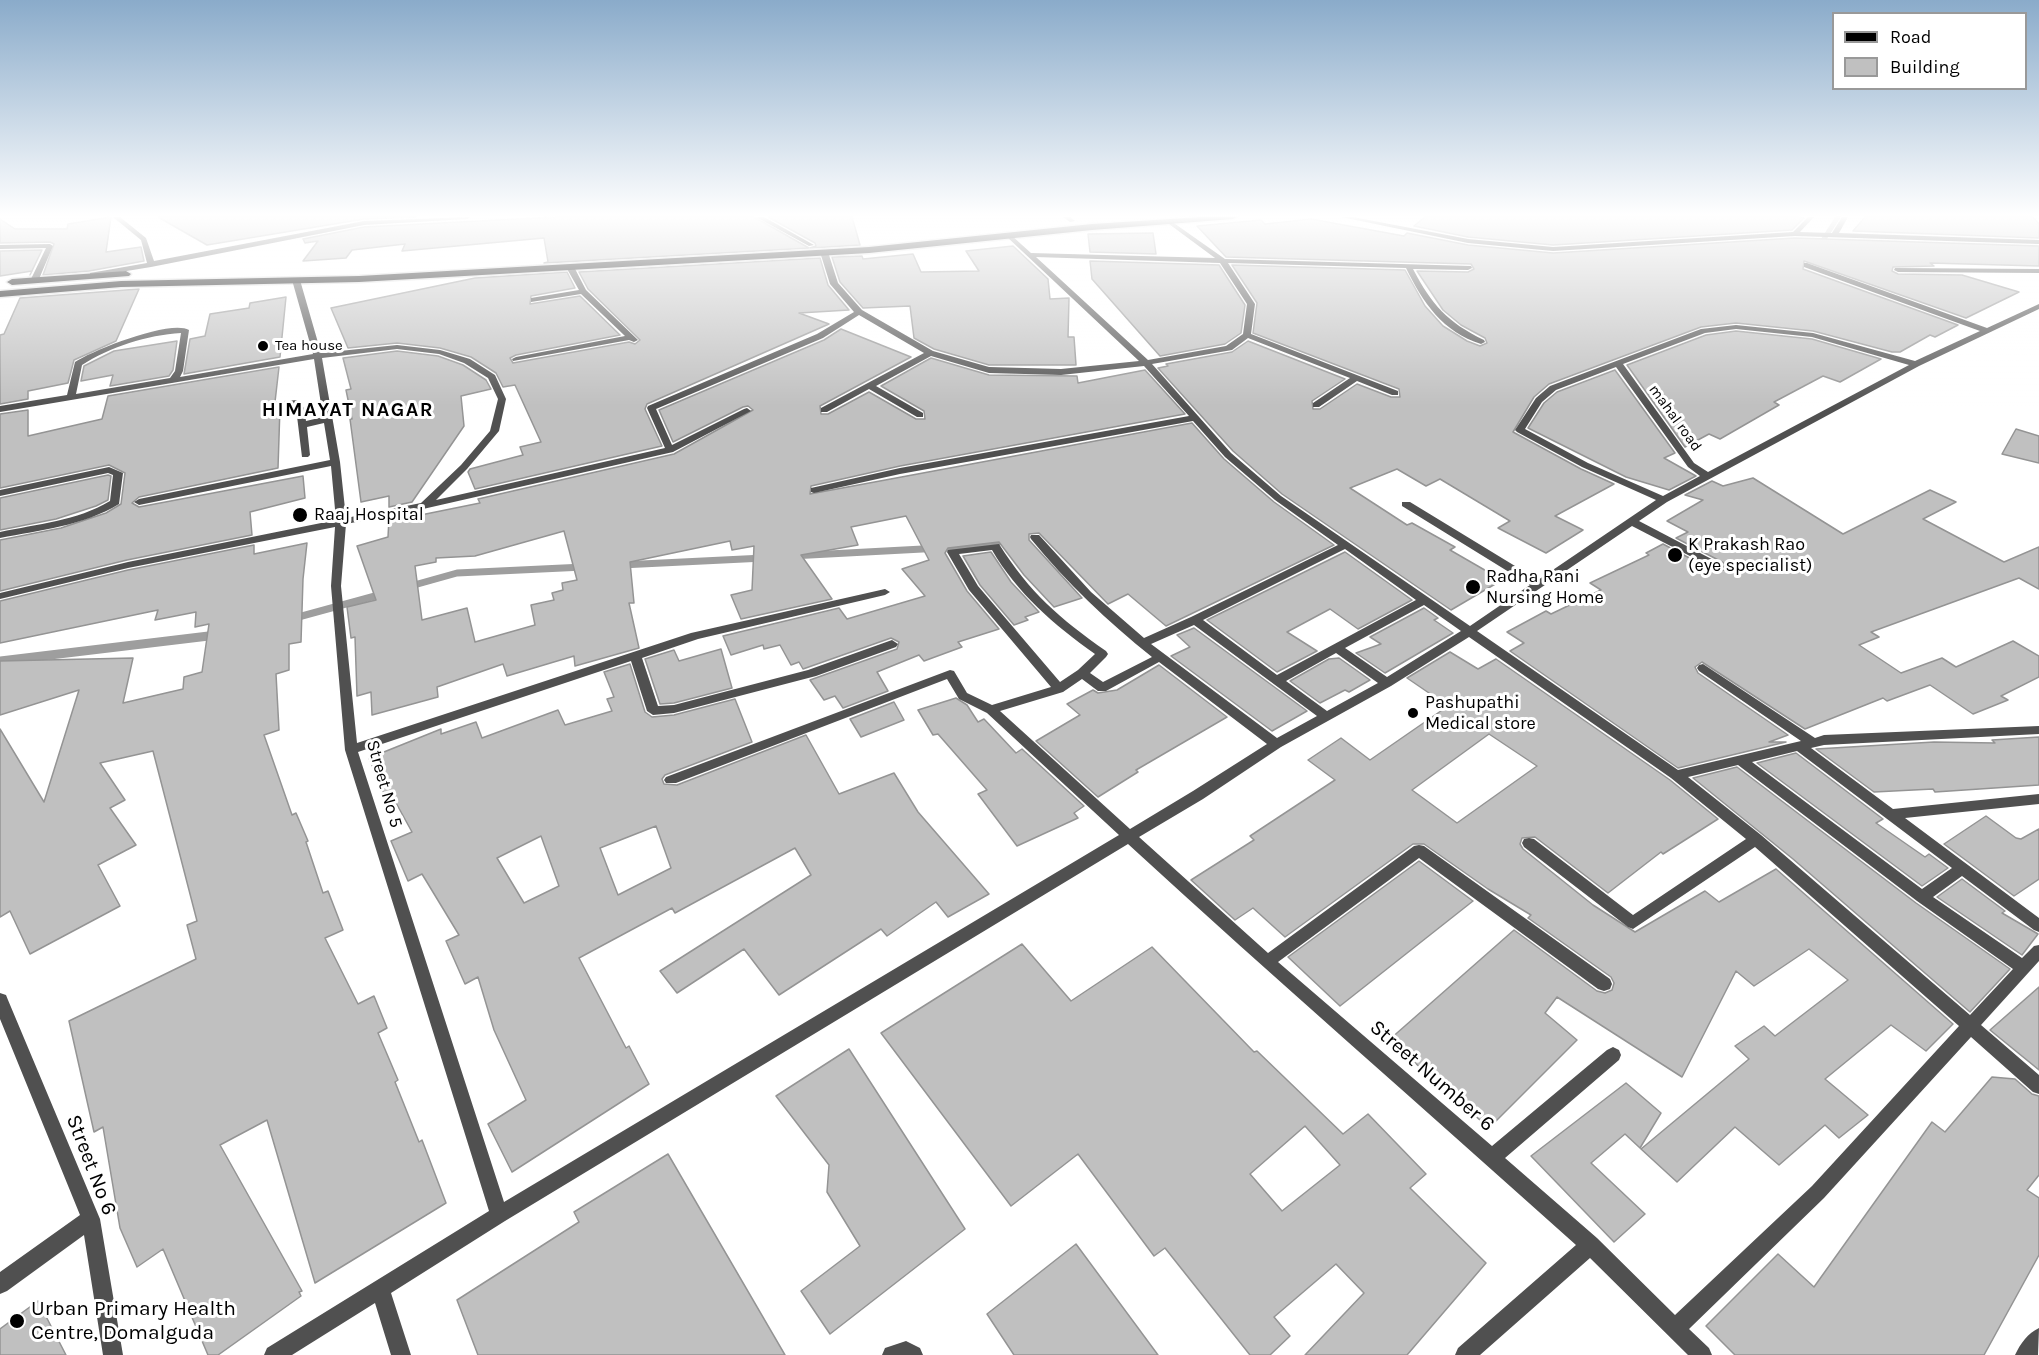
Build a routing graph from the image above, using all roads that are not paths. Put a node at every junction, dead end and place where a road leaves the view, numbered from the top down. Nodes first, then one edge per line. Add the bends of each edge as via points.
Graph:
1 (26, 280) edge
2 (286, 280) edge
3 (296, 280) edge
4 (577, 280) edge
5 (833, 280) edge
6 (1059, 280) edge
7 (1235, 280) edge
8 (1415, 280) edge
9 (1849, 280) edge
10 (0, 284) edge
11 (583, 291) junction
12 (0, 294) edge
13 (534, 300) dead end
14 (2039, 306) edge
15 (859, 312) junction
16 (1986, 330) junction
17 (1247, 334) junction
18 (1481, 342) dead end
19 (930, 353) junction
20 (318, 356) junction
21 (516, 359) dead end
22 (1146, 363) junction
23 (1916, 363) junction
24 (1618, 365) junction
25 (1357, 377) junction
26 (173, 380) junction
27 (870, 386) junction
28 (1395, 393) dead end
29 (71, 397) junction
30 (284, 404) dead end
31 (1316, 405) dead end
32 (0, 409) edge
33 (824, 410) dead end
34 (747, 411) dead end
35 (920, 415) dead end
36 (1195, 418) junction
37 (328, 419) junction
38 (302, 425) junction
39 (670, 450) junction
40 (305, 455) dead end
41 (335, 462) junction
42 (1711, 475) junction
43 (814, 490) dead end
44 (0, 494) edge
45 (1663, 500) junction
46 (139, 502) dead end
47 (1406, 504) dead end
48 (423, 506) junction
49 (341, 521) junction
50 (1631, 521) junction
51 (0, 535) edge
52 (1035, 537) dead end
53 (1345, 545) junction
54 (1719, 567) dead end
55 (1538, 585) junction
56 (885, 592) dead end
57 (0, 596) edge
58 (1424, 600) junction
59 (1196, 620) junction
60 (1470, 631) junction
61 (1144, 642) junction
62 (892, 644) dead end
63 (1337, 648) junction
64 (635, 656) junction
65 (1160, 657) junction
66 (1703, 668) dead end
67 (1082, 673) junction
68 (1277, 680) junction
69 (1387, 683) junction
70 (1059, 688) junction
71 (991, 710) junction
72 (1327, 717) junction
73 (2039, 730) edge
74 (1276, 744) junction
75 (1808, 745) junction
76 (351, 750) junction
77 (1739, 759) junction
78 (1676, 775) junction
79 (671, 780) dead end
80 (2039, 799) edge
81 (1890, 814) junction
82 (1128, 835) junction
83 (1756, 839) junction
84 (1529, 843) dead end
85 (1963, 868) junction
86 (1922, 897) junction
87 (2039, 926) edge
88 (2038, 954) edge
89 (1267, 962) junction
90 (2024, 968) junction
91 (1604, 984) dead end
92 (0, 1000) edge
93 (1972, 1026) junction
94 (1613, 1055) dead end
95 (2039, 1086) edge
96 (1492, 1158) junction
97 (499, 1215) junction
98 (90, 1219) junction
99 (1590, 1245) junction
100 (0, 1284) edge
101 (380, 1290) junction
102 (1675, 1329) junction
103 (2039, 1338) edge
104 (113, 1355) edge
105 (274, 1355) edge
106 (401, 1355) edge
107 (892, 1355) edge
108 (913, 1355) edge
109 (1466, 1355) edge
110 (1702, 1355) edge
111 (2025, 1355) edge

1 - 10 main road
2 - 12 main road via 121,284
3 - 20 street, Street No 5
4 - 11 street
5 - 15 street
6 - 22 street
7 - 17 street via 1251,304
8 - 18 street via 1424,299 1453,329
9 - 16 street
11 - 13 street
11 - 21 street via 633,339
14 - 16 street
15 - 19 street
15 - 39 street via 820,336 651,408
16 - 23 street
17 - 22 street via 1229,348
17 - 25 street
19 - 22 street via 989,370 1061,372
19 - 27 street
20 - 26 street
20 - 37 street, Street No 5
20 - 48 street via 396,347 440,352 467,361 492,377 502,399 494,431
22 - 36 street
23 - 24 street via 1813,335 1736,327 1690,334
23 - 42 street
24 - 42 street, mahal road via 1691,465
24 - 45 street via 1553,388 1539,400 1520,430
25 - 28 street
25 - 31 street
26 - 29 street
26 - 29 street via 179,371 185,330 88,356 78,364
27 - 33 street
27 - 35 street
29 - 32 street
30 - 38 street via 295,402 300,408
34 - 39 street
36 - 43 street
36 - 53 street via 1228,455 1278,498
37 - 38 street
37 - 41 street, Street No 5
38 - 40 street
39 - 48 street
41 - 46 street
41 - 49 street, Street No 5
42 - 45 street
44 - 51 street via 109,470 118,473 115,502 107,507 90,515
45 - 50 street
47 - 55 street
48 - 49 street
49 - 57 street
49 - 76 street, Street No 5 via 336,586
50 - 54 street
50 - 55 street
52 - 61 street via 1061,571
53 - 58 street
53 - 59 street
55 - 60 street
56 - 64 street via 695,636
58 - 60 street
58 - 63 street
59 - 61 street
59 - 68 street
60 - 69 street
60 - 78 street
61 - 65 street
62 - 64 street via 812,673 653,711
63 - 68 street
63 - 69 street
64 - 76 street
65 - 67 street via 1102,688
65 - 74 street
66 - 75 street
67 - 70 street
67 - 70 street via 1102,654 1037,602 995,546 952,552 973,588
68 - 72 street
69 - 72 street
70 - 71 street
71 - 79 street, Street Number 6 via 963,696 950,674
71 - 82 street, Street Number 6
72 - 74 street
73 - 75 street via 1824,740
74 - 82 street
75 - 77 street
75 - 81 street
76 - 97 street, Street No 5
77 - 78 street
77 - 86 street
78 - 83 street
80 - 81 street
81 - 85 street
82 - 89 street, Street Number 6
82 - 97 street
83 - 84 street via 1633,923
83 - 93 street
85 - 86 street
85 - 87 street
86 - 90 street
88 - 90 street
89 - 91 street via 1419,850
89 - 96 street, Street Number 6
90 - 93 street
92 - 98 street, Street No 6
93 - 95 street
93 - 102 street via 1818,1192
94 - 96 street
96 - 99 street, Street Number 6
97 - 101 street
98 - 100 street
98 - 104 street, Street No 6
99 - 102 street, Street Number 6
99 - 109 street
101 - 105 street
101 - 106 street
102 - 110 street, Street Number 6
103 - 111 street
107 - 108 street via 906,1351

